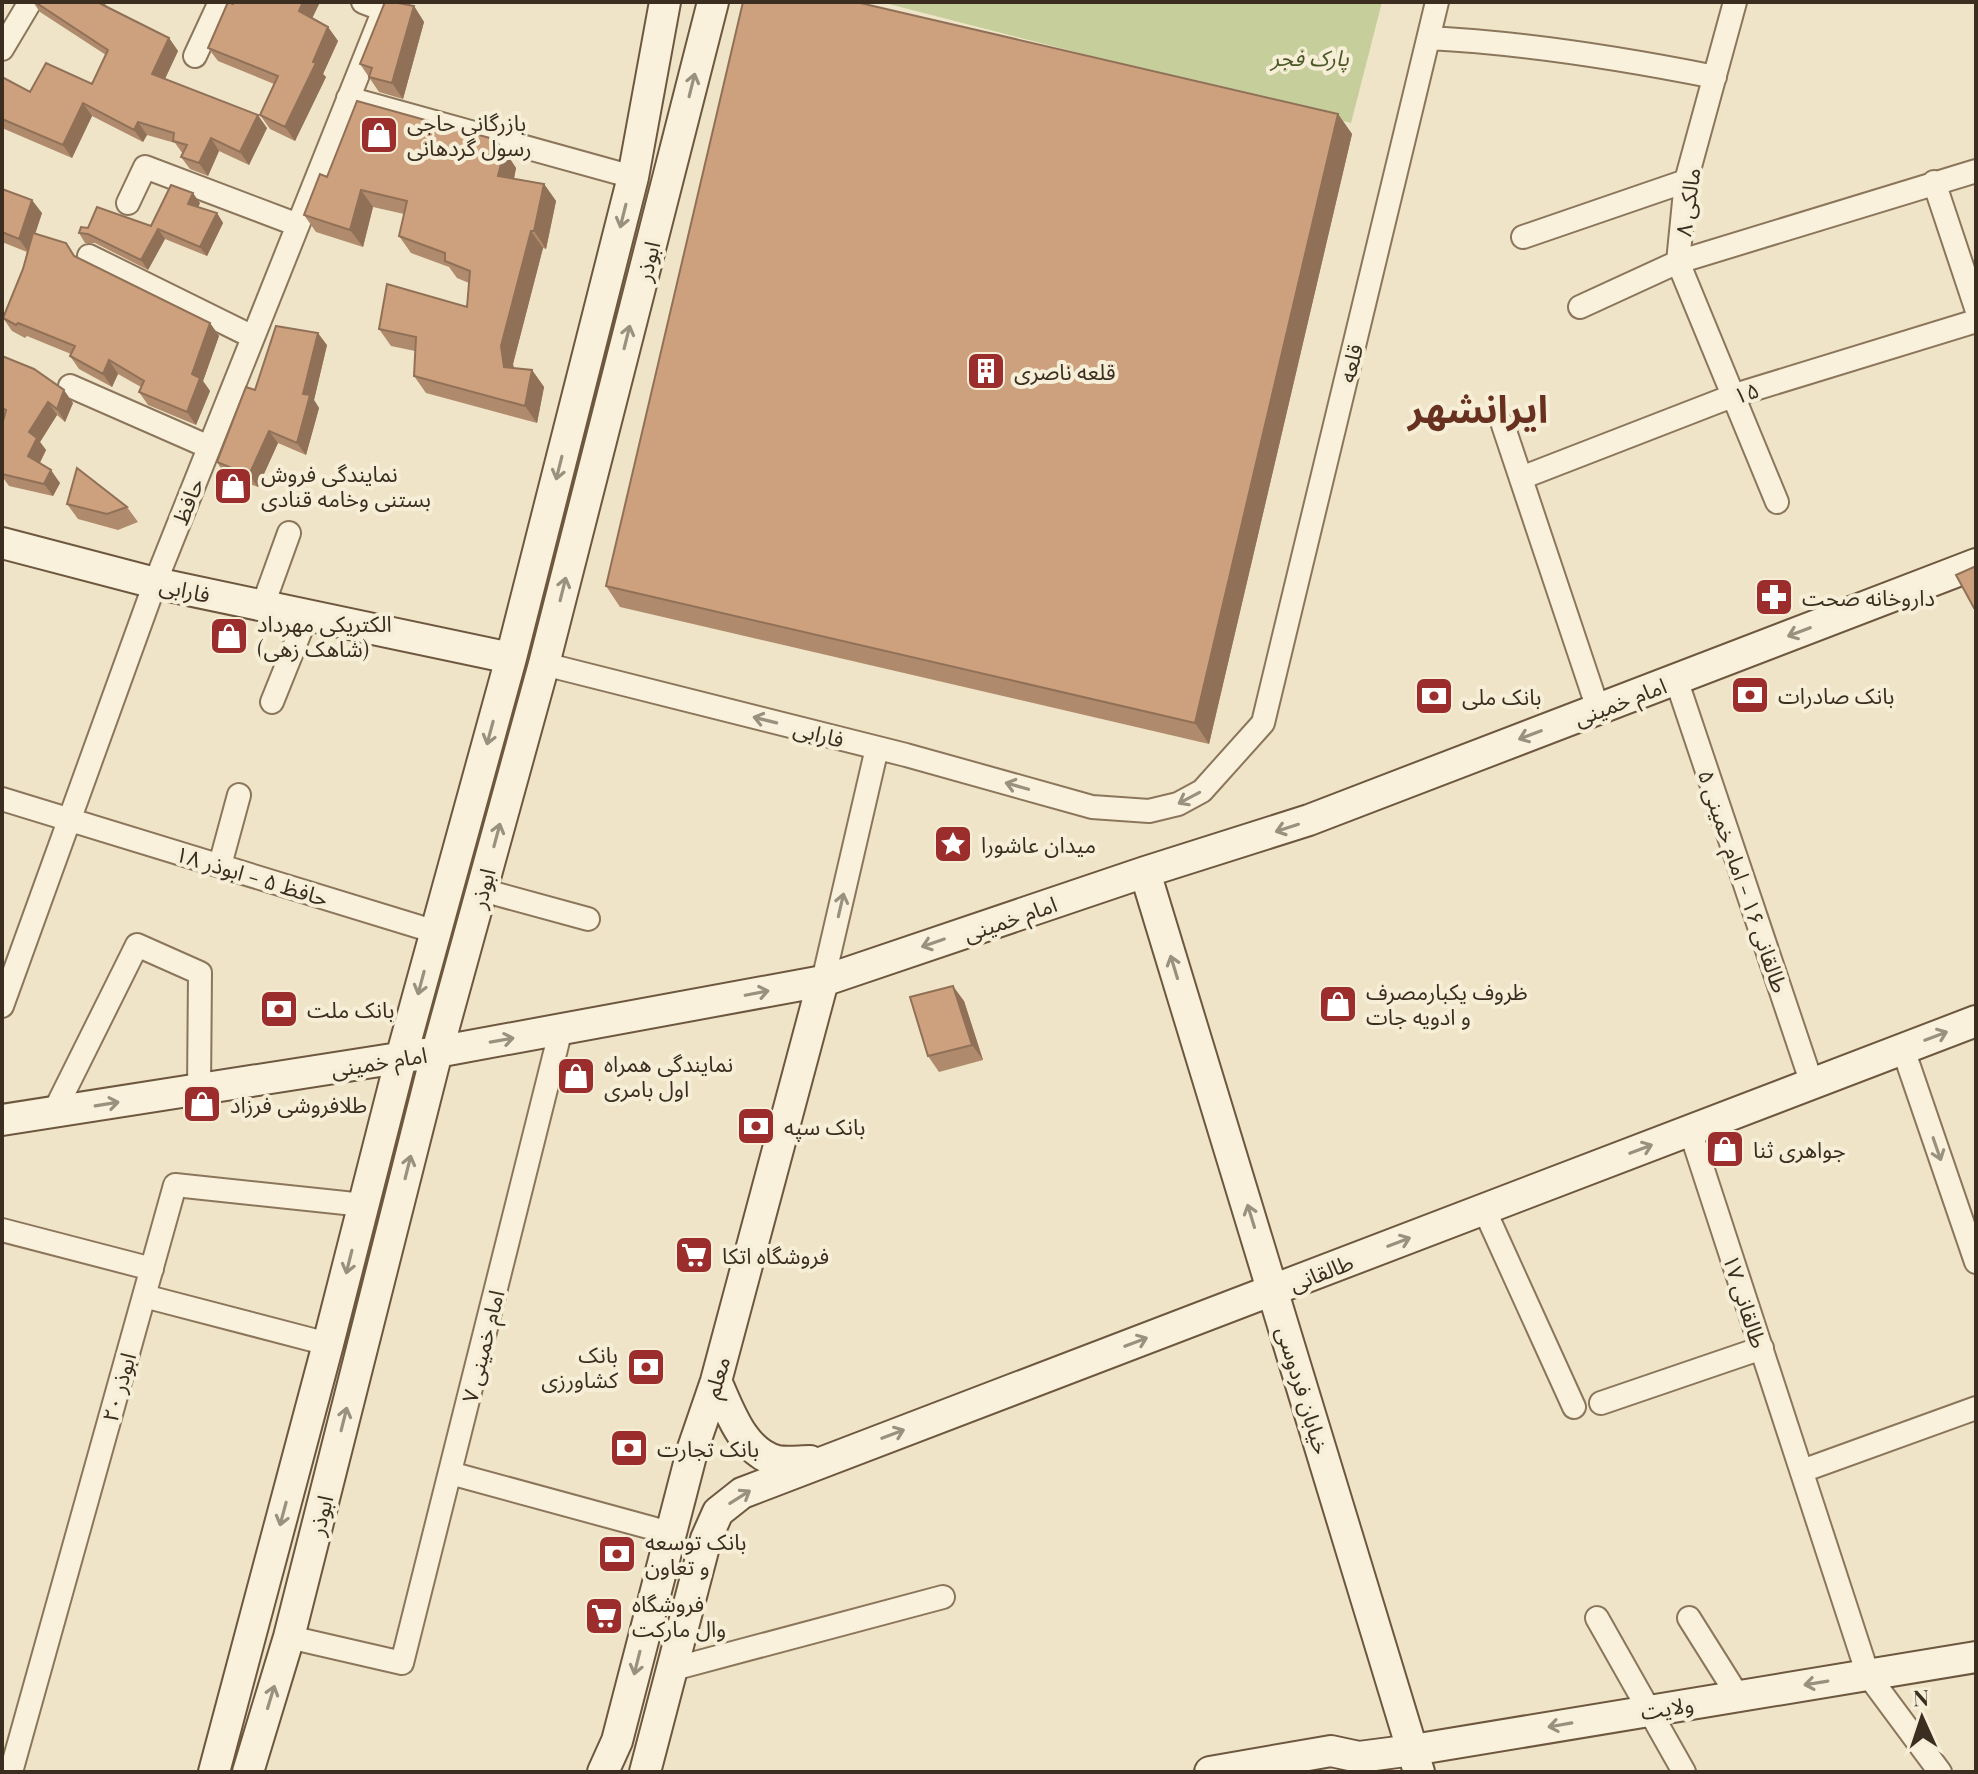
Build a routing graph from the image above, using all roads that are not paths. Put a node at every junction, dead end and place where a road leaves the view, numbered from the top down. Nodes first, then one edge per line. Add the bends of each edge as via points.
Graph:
1 (30, 2) edge
2 (220, 2) edge
3 (665, 2) edge
4 (713, 2) edge
5 (1437, 2) edge
6 (1735, 2) edge
7 (378, 5) edge
8 (1429, 38) junction
9 (2, 49) edge
10 (195, 56) dead end
11 (1715, 77) junction
12 (348, 98) junction
13 (1976, 171) edge
14 (633, 177) junction
15 (1686, 181) junction
16 (1934, 182) junction
17 (128, 203) dead end
18 (298, 225) junction
19 (1523, 237) dead end
20 (89, 256) dead end
21 (1678, 262) junction
22 (1580, 307) dead end
23 (1976, 308) edge
24 (1976, 321) edge
25 (253, 337) junction
26 (70, 386) dead end
27 (1735, 395) junction
28 (1503, 425) dead end
29 (209, 447) junction
30 (1521, 478) junction
31 (1777, 502) dead end
32 (289, 533) dead end
33 (2, 543) edge
34 (1976, 564) edge
35 (155, 583) junction
36 (263, 605) junction
37 (307, 615) junction
38 (511, 658) junction
39 (544, 664) junction
40 (1676, 679) junction
41 (272, 702) dead end
42 (1598, 709) junction
43 (1263, 723) joint
44 (877, 748) junction
45 (239, 795) dead end
46 (2, 799) edge
47 (69, 821) junction
48 (220, 865) junction
49 (1145, 872) junction
50 (482, 890) junction
51 (588, 919) dead end
52 (436, 932) junction
53 (823, 981) junction
54 (2, 1006) edge
55 (1976, 1021) edge
56 (561, 1029) junction
57 (1903, 1049) junction
58 (437, 1052) junction
59 (401, 1058) junction
60 (1812, 1084) junction
61 (199, 1089) junction
62 (54, 1112) junction
63 (2, 1120) edge
64 (1690, 1130) junction
65 (364, 1205) junction
66 (1484, 1209) junction
67 (2, 1230) edge
68 (1976, 1262) edge
69 (152, 1269) junction
70 (1274, 1290) junction
71 (144, 1296) junction
72 (328, 1344) junction
73 (1762, 1348) junction
74 (716, 1381) junction
75 (1601, 1403) dead end
76 (1574, 1407) dead end
77 (1976, 1408) edge
78 (820, 1462) junction
79 (1802, 1471) junction
80 (450, 1473) junction
81 (670, 1533) junction
82 (943, 1597) dead end
83 (1597, 1618) dead end
84 (1689, 1618) dead end
85 (289, 1637) junction
86 (1976, 1657) edge
87 (673, 1669) junction
88 (1868, 1675) junction
89 (1738, 1696) junction
90 (1651, 1710) junction
91 (1416, 1761) edge
92 (1346, 1765) edge
93 (11, 1772) edge
94 (214, 1772) edge
95 (248, 1772) edge
96 (603, 1772) edge
97 (645, 1772) edge
98 (1210, 1772) edge
99 (1684, 1772) edge
100 (1940, 1772) edge

1 - 9 street
2 - 10 street
3 - 14 main road, ابوذر
39 -> 4 main road, ابوذر
5 - 8 street, قلعه
6 - 11 street, مالکی ۸
7 - 12 street, حافظ
8 - 11 street via 1637,61
8 - 43 street, قلعه
11 - 15 street, مالکی ۸
12 - 14 street
12 - 18 street, حافظ
13 - 16 street
14 -> 38 main road, ابوذر
15 - 19 street
15 - 21 street, مالکی ۸
16 - 21 street
16 - 23 street
17 - 18 street via 145,167
18 - 25 street, حافظ
20 - 25 street
21 - 22 street
21 - 27 street, مالکی ۸
24 - 27 street, ۱۵
25 - 29 street, حافظ
26 - 29 street
27 - 30 street, ۱۵
27 - 31 street, مالکی ۸
28 - 30 street
29 - 35 street, حافظ
30 - 42 street
32 - 36 street
33 - 35 main road, فارابی
34 -> 40 main road, امام خمینی
35 - 36 main road, فارابی
35 - 47 street, حافظ
36 - 37 main road, فارابی
37 - 38 main road, فارابی
37 - 41 street
38 -> 52 main road, ابوذر
44 -> 39 street, فارابی
50 -> 39 main road, ابوذر
40 - 42 main road, امام خمینی
40 - 60 street, طالقانی ۱۶ - امام خمینی ۵
42 -> 49 main road, امام خمینی via 1309,820
43 -> 44 street, فارابی via 1202,791 1149,811 1092,807
53 -> 44 street
45 - 48 street
46 - 47 street, حافظ ۵ - ابوذر ۱۸
47 - 48 street, حافظ ۵ - ابوذر ۱۸
47 - 54 street, حافظ
48 - 52 street, حافظ ۵ - ابوذر ۱۸
49 -> 53 main road, امام خمینی
70 -> 49 main road, خیابان فردوسی
50 - 51 street
50 - 58 main road, ابوذر
52 -> 59 main road, ابوذر
56 -> 53 main road, امام خمینی
53 - 74 main road, معلم
57 -> 55 main road, طالقانی
58 -> 56 main road, امام خمینی
56 - 80 street, امام خمینی ۷
57 - 60 main road, طالقانی
57 -> 68 street
58 - 59 main road, امام خمینی
85 -> 58 main road, ابوذر
59 - 61 main road, امام خمینی
59 - 65 main road, ابوذر
60 - 64 main road, طالقانی
62 -> 61 main road, امام خمینی
61 - 62 street via 200,973 137,945
62 - 63 main road, امام خمینی
66 -> 64 main road, طالقانی
64 - 73 street, طالقانی ۱۷
65 - 69 street, ابوذر ۲۰ via 175,1185
65 -> 72 main road, ابوذر
70 -> 66 main road, طالقانی
66 - 76 street
67 - 69 street
69 - 71 street, ابوذر ۲۰
78 -> 70 main road, طالقانی
70 - 91 main road, خیابان فردوسی
71 - 72 street
71 - 93 street, ابوذر ۲۰
72 -> 94 main road, ابوذر
73 - 75 street
73 - 79 street, طالقانی ۱۷
74 - 78 main road via 738,1429 756,1449 776,1461
74 - 81 main road, معلم
77 - 79 street
87 -> 78 main road, طالقانی via 700,1560 718,1512 742,1493
79 - 88 street, طالقانی ۱۷
80 - 81 street
80 - 85 street, امام خمینی ۷ via 402,1663
81 -> 96 main road, معلم via 617,1741
82 - 87 street
83 - 90 street
84 - 89 street
95 -> 85 main road, ابوذر
86 - 88 main road, ولایت
87 - 97 main road
88 -> 89 main road, ولایت
88 - 100 street, طالقانی ۱۷
89 - 90 main road, ولایت
90 -> 91 main road, ولایت
90 - 99 street
91 - 92 main road, ولایت
92 - 98 main road, ولایت via 1331,1751

